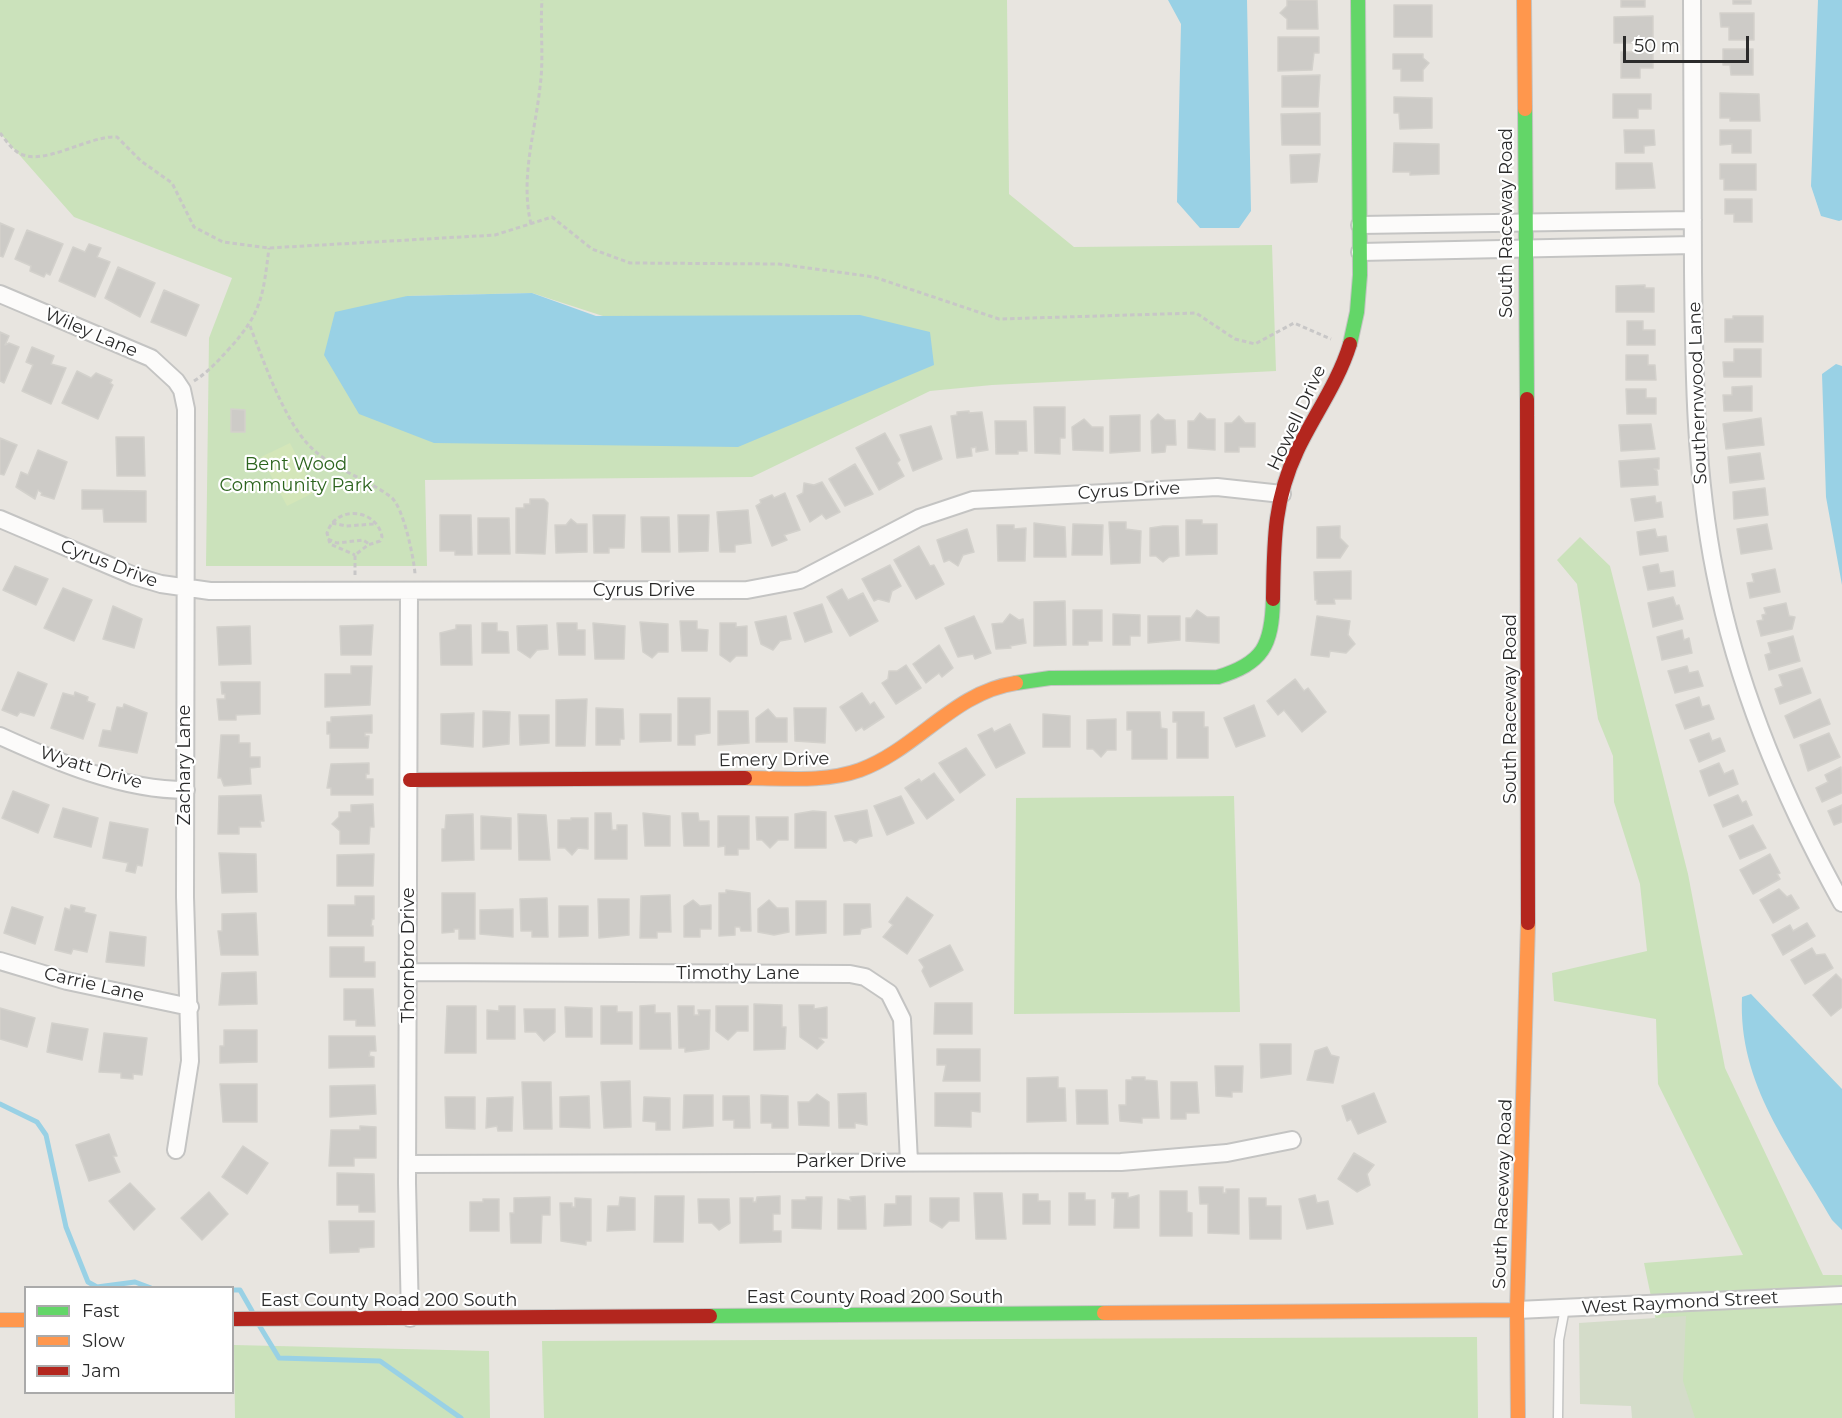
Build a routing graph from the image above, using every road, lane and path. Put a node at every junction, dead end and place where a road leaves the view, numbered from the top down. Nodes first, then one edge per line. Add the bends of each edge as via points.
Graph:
1 (542, 0) edge
2 (1358, 0) edge
3 (1524, 0) edge
4 (1692, 0) edge
5 (0, 133) edge
6 (1693, 220) junction
7 (1525, 222) junction
8 (531, 224) junction
9 (1360, 225) junction
10 (1693, 245) junction
11 (269, 248) junction
12 (1525, 250) junction
13 (1360, 252) junction
14 (0, 294) edge
15 (250, 326) junction
16 (1350, 345) junction
17 (179, 386) junction
18 (1282, 494) junction
19 (0, 519) edge
20 (332, 523) junction
21 (375, 524) junction
22 (328, 539) junction
23 (371, 545) junction
24 (355, 555) junction
25 (185, 588) junction
26 (355, 591) junction
27 (412, 591) junction
28 (1254, 664) joint
29 (0, 736) edge
30 (410, 780) junction
31 (186, 790) junction
32 (1837, 883) edge
33 (1842, 903) edge
34 (0, 960) edge
35 (409, 972) junction
36 (190, 1007) junction
37 (1292, 1140) dead end
38 (176, 1150) dead end
39 (909, 1162) junction
40 (407, 1164) junction
41 (1842, 1295) edge
42 (1565, 1308) junction
43 (1517, 1310) junction
44 (410, 1318) junction
45 (234, 1319) edge
46 (0, 1320) edge
47 (24, 1320) edge
48 (1518, 1418) edge
49 (1558, 1418) edge

1 - 8 path via 540,85 526,202
2 - 9 street, Howell Drive
3 - 7 street, South Raceway Road
4 - 6 street, Southernwood Lane
5 - 11 path via 17,152 37,159 103,136 117,136 141,161 172,183 194,227 223,242
6 - 7 street
6 - 10 street, Southernwood Lane
7 - 9 street
7 - 12 street, South Raceway Road
8 - 11 path via 495,235
8 - 16 path via 552,217 592,249 630,263 779,264 874,277 999,319 1196,313 1235,339 1255,344 1294,323
9 - 13 street, Howell Drive
10 - 12 street
10 - 32 street, Southernwood Lane via 1696,425 1715,574 1756,721 1794,811
11 - 15 path via 263,292
12 - 13 street
12 - 43 street, South Raceway Road via 1530,863
13 - 16 street, Howell Drive via 1357,308
14 - 17 street, Wiley Lane via 151,358
15 - 17 path via 207,373
15 - 27 path via 275,390 304,441 325,460 393,498 402,514 415,569
16 - 18 street, Howell Drive via 1297,452
17 - 25 street, Zachary Lane via 186,409
18 - 27 street, Cyrus Drive via 1217,487 973,500 919,518 816,573 765,588
18 - 28 street, Howell Drive via 1272,534 1271,633 1263,654
19 - 25 street, Cyrus Drive via 134,576
20 - 21 path
20 - 21 path via 352,512
20 - 22 path
21 - 23 path via 382,537
22 - 23 path via 337,543 363,540
22 - 24 path via 330,544
23 - 24 path
24 - 26 path
25 - 26 street, Cyrus Drive
25 - 31 street, Zachary Lane
26 - 27 street, Cyrus Drive
27 - 30 street, Thornbro Drive
28 - 30 street, Emery Drive via 1234,675 1218,677 1015,681 967,700 891,754 860,770 828,778
29 - 31 street, Wyatt Drive via 72,766 121,780
30 - 35 street, Thornbro Drive
31 - 36 street, Zachary Lane
32 - 33 street, Southernwood Lane
34 - 36 street, Carrie Lane via 67,981
35 - 39 street, Timothy Lane via 865,977 889,993 902,1019
35 - 40 street, Thornbro Drive
36 - 38 street, Zachary Lane via 190,1061
37 - 39 street, Parker Drive via 1227,1153 1121,1162
39 - 40 street, Parker Drive
40 - 44 street, Thornbro Drive
41 - 42 street, West Raymond Street
42 - 43 street, West Raymond Street
42 - 49 lane via 1559,1340
43 - 44 street, East County Road 200 South
43 - 48 street, South Raceway Road
44 - 45 street, East County Road 200 South
46 - 47 street

